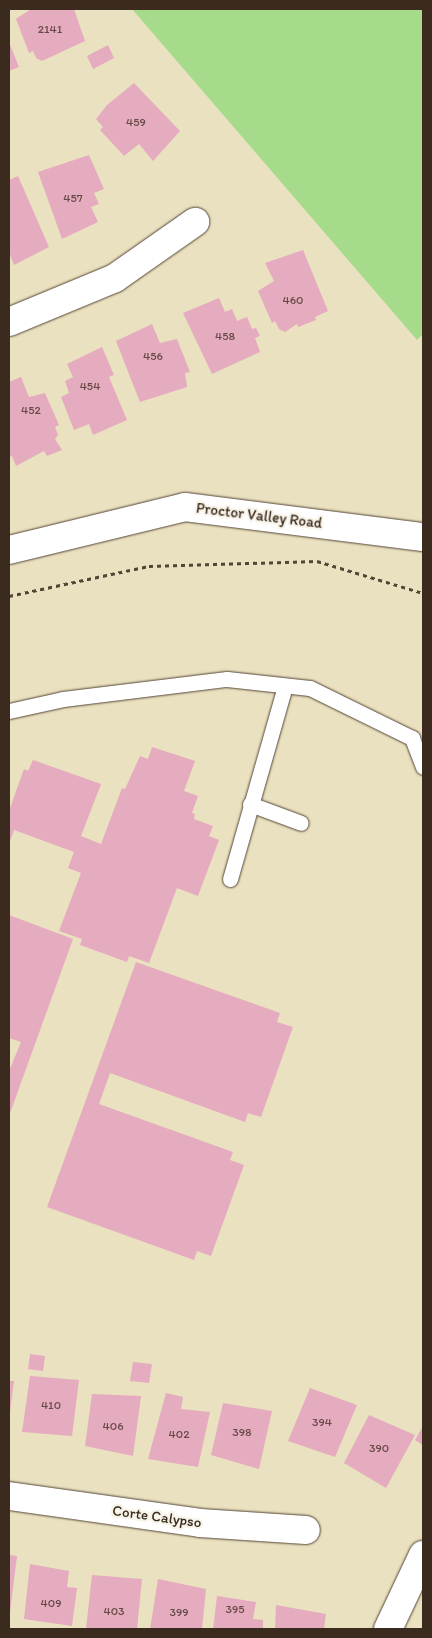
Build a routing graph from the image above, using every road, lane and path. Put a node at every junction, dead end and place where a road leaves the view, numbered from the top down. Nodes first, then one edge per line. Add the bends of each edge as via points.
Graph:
1 (195, 222) dead end
2 (9, 322) edge
3 (423, 537) edge
4 (9, 550) edge
5 (423, 593) edge
6 (9, 596) edge
7 (285, 686) junction
8 (9, 711) edge
9 (423, 767) edge
10 (250, 804) junction
11 (301, 823) dead end
12 (230, 878) dead end
13 (9, 1496) edge
14 (306, 1530) dead end
15 (423, 1555) edge
16 (414, 1595) edge
17 (388, 1629) edge

1 - 2 street via 115,278
3 - 4 street, Proctor Valley Road via 185,507
5 - 6 path via 317,561 149,566
7 - 8 lane via 227,679 63,699
7 - 9 lane via 310,688 412,738
7 - 10 lane
10 - 11 lane
10 - 12 lane
13 - 14 street, Corte Calypso via 200,1523
15 - 16 street
16 - 17 street

